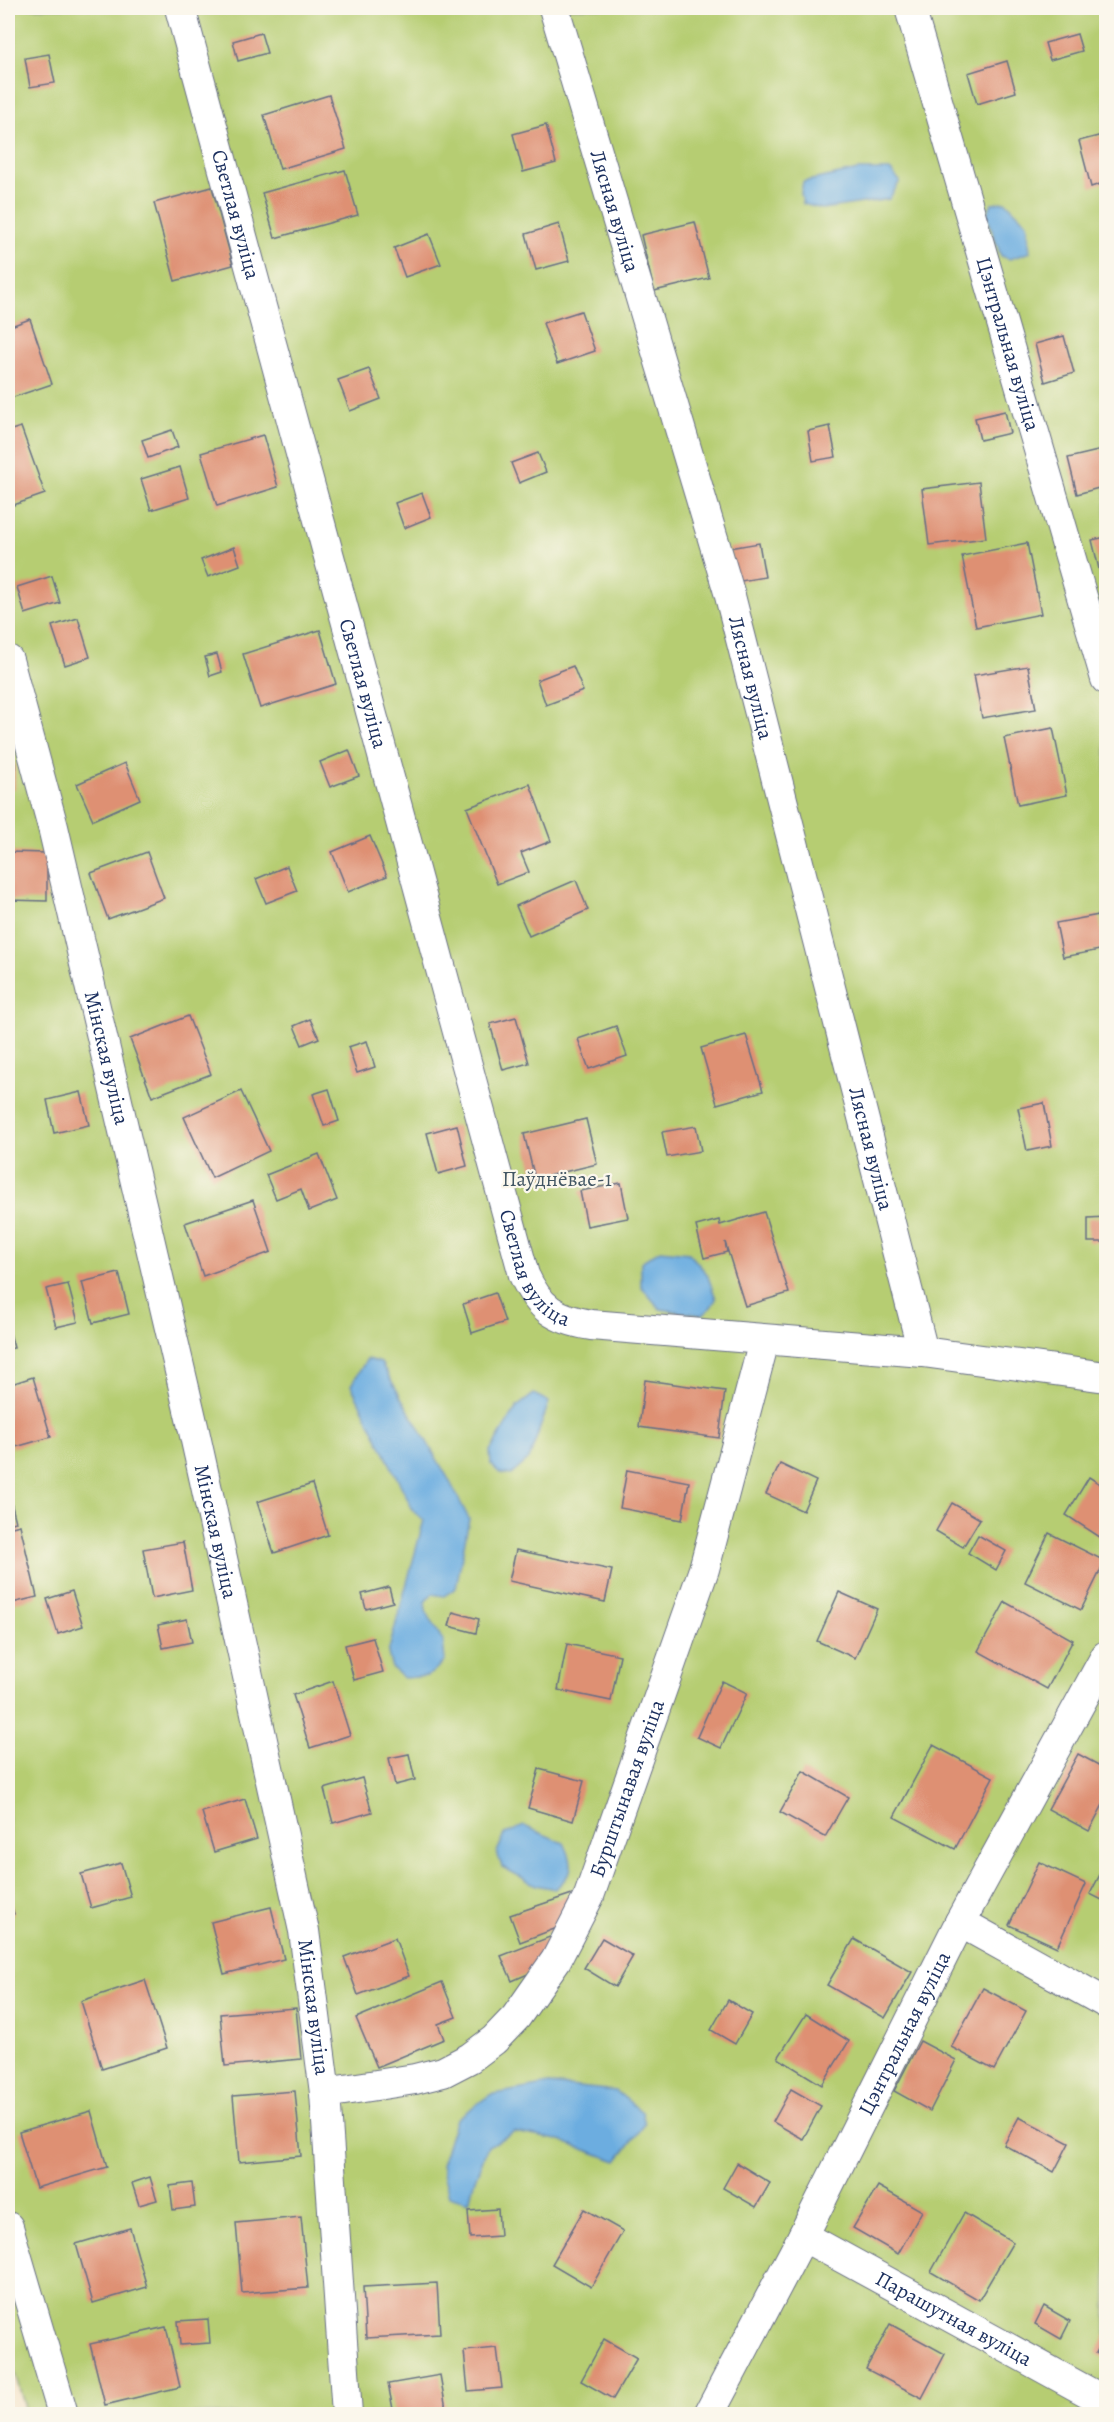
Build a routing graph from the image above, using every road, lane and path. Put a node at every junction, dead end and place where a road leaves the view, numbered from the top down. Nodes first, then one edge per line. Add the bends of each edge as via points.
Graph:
1 (180, 8) edge
2 (554, 8) edge
3 (910, 8) edge
4 (8, 660) edge
5 (1107, 679) edge
6 (764, 1341) junction
7 (923, 1352) junction
8 (1107, 1377) edge
9 (1107, 1656) edge
10 (1096, 1702) edge
11 (960, 1922) junction
12 (1107, 2003) edge
13 (325, 2093) junction
14 (8, 2228) edge
15 (803, 2236) junction
16 (1107, 2402) edge
17 (63, 2415) edge
18 (347, 2415) edge
19 (709, 2415) edge

1 - 6 lane, Светлая вуліца via 524,1275 539,1302 562,1318 591,1325
2 - 7 lane, Лясная вуліца via 729,592
3 - 5 lane, Цэнтральная вуліца
4 - 13 lane, Мінская вуліца via 53,827 194,1431 304,1931
6 - 7 lane, Светлая вуліца
6 - 13 lane, Бурштынавая вуліца via 704,1569 589,1896 556,1960 516,2017 470,2058 443,2072 415,2079
7 - 8 lane, Светлая вуліца
9 - 10 lane, Цэнтральная вуліца
10 - 11 lane, Цэнтральная вуліца
11 - 12 lane
11 - 15 lane, Цэнтральная вуліца
13 - 18 lane, Мінская вуліца
14 - 17 lane
15 - 16 lane, Парашутная вуліца
15 - 19 lane, Цэнтральная вуліца

